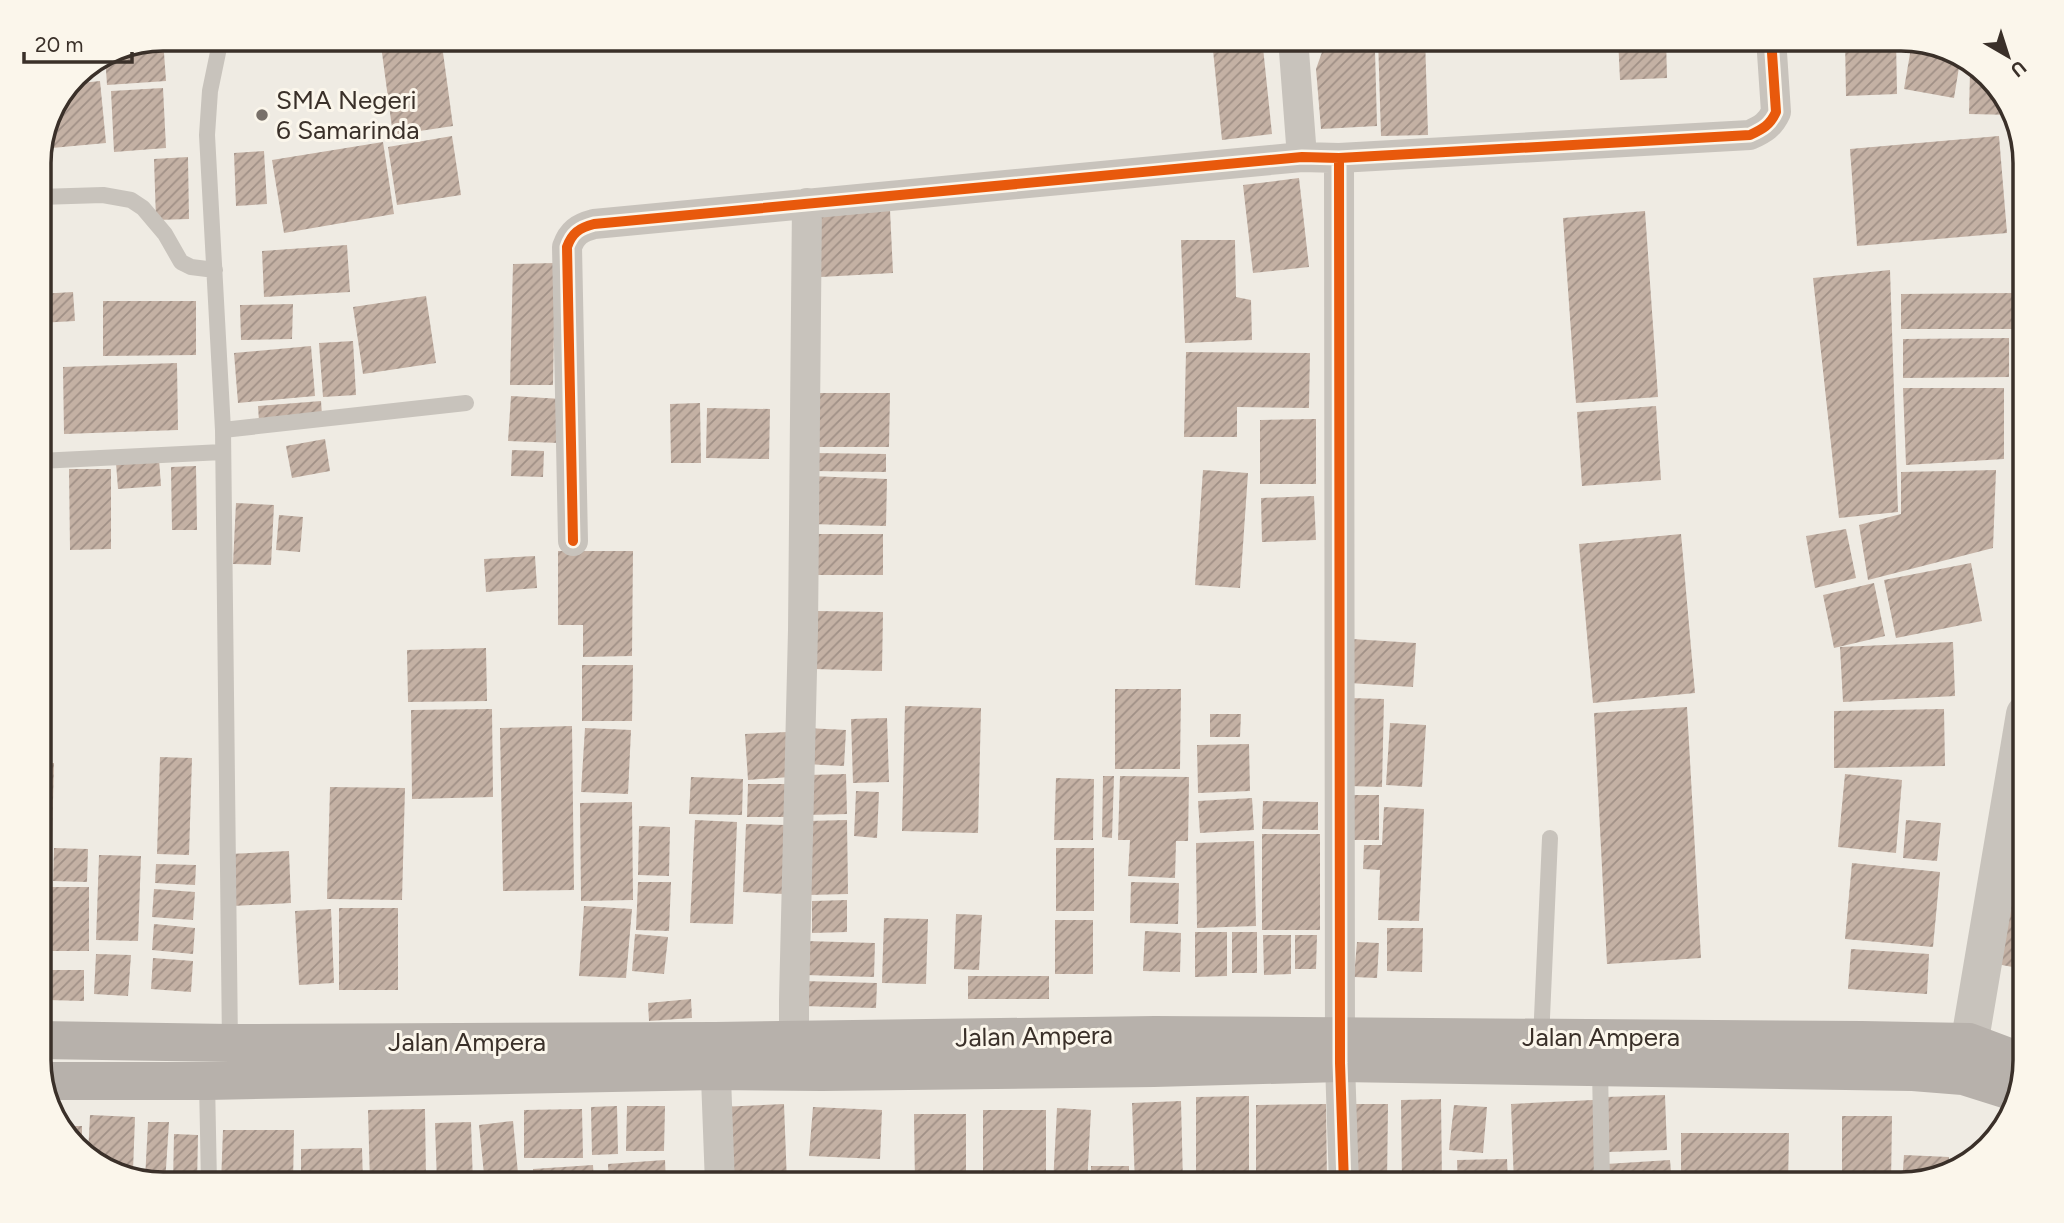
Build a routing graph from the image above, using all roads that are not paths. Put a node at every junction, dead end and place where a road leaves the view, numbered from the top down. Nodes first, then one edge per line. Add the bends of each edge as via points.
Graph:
1 (218, 51) edge
2 (1294, 51) edge
3 (1772, 51) edge
4 (1302, 157) junction
5 (1339, 158) junction
6 (51, 197) edge
7 (807, 203) junction
8 (215, 270) junction
9 (466, 403) dead end
10 (223, 430) junction
11 (223, 452) junction
12 (51, 460) edge
13 (573, 541) dead end
14 (2013, 785) edge
15 (1550, 838) dead end
16 (51, 1040) edge
17 (230, 1043) junction
18 (1340, 1049) junction
19 (1541, 1052) junction
20 (1601, 1052) junction
21 (794, 1055) junction
22 (715, 1056) junction
23 (1966, 1059) junction
24 (2013, 1062) edge
25 (220, 1080) junction
26 (53, 1081) edge
27 (2009, 1088) edge
28 (210, 1172) edge
29 (719, 1172) edge
30 (1343, 1172) edge
31 (1602, 1172) edge

1 - 8 lane via 206,135
2 - 4 street
3 - 5 street via 1776,112 1763,130 1750,135
4 - 5 street
4 - 7 street
5 - 18 street
6 - 8 lane via 103,195 131,200 165,234 181,262
7 - 13 street via 594,224 572,235 567,247
7 - 21 street
8 - 10 lane
9 - 10 lane
10 - 11 lane
11 - 12 lane
11 - 17 lane
14 - 23 street
15 - 19 lane
16 - 17 main road, Jalan Ampera
17 - 22 main road, Jalan Ampera
17 - 25 lane
18 - 19 main road, Jalan Ampera
18 - 21 main road, Jalan Ampera via 1154,1068
18 - 30 street
19 - 20 main road, Jalan Ampera
20 - 23 main road, Jalan Ampera via 1913,1072
20 - 31 lane
21 - 22 main road, Jalan Ampera
22 - 25 main road, Jalan Ampera
22 - 29 street
23 - 24 main road, Jalan Ampera
23 - 27 main road, Jalan Ampera
25 - 26 main road, Jalan Ampera
25 - 28 lane

